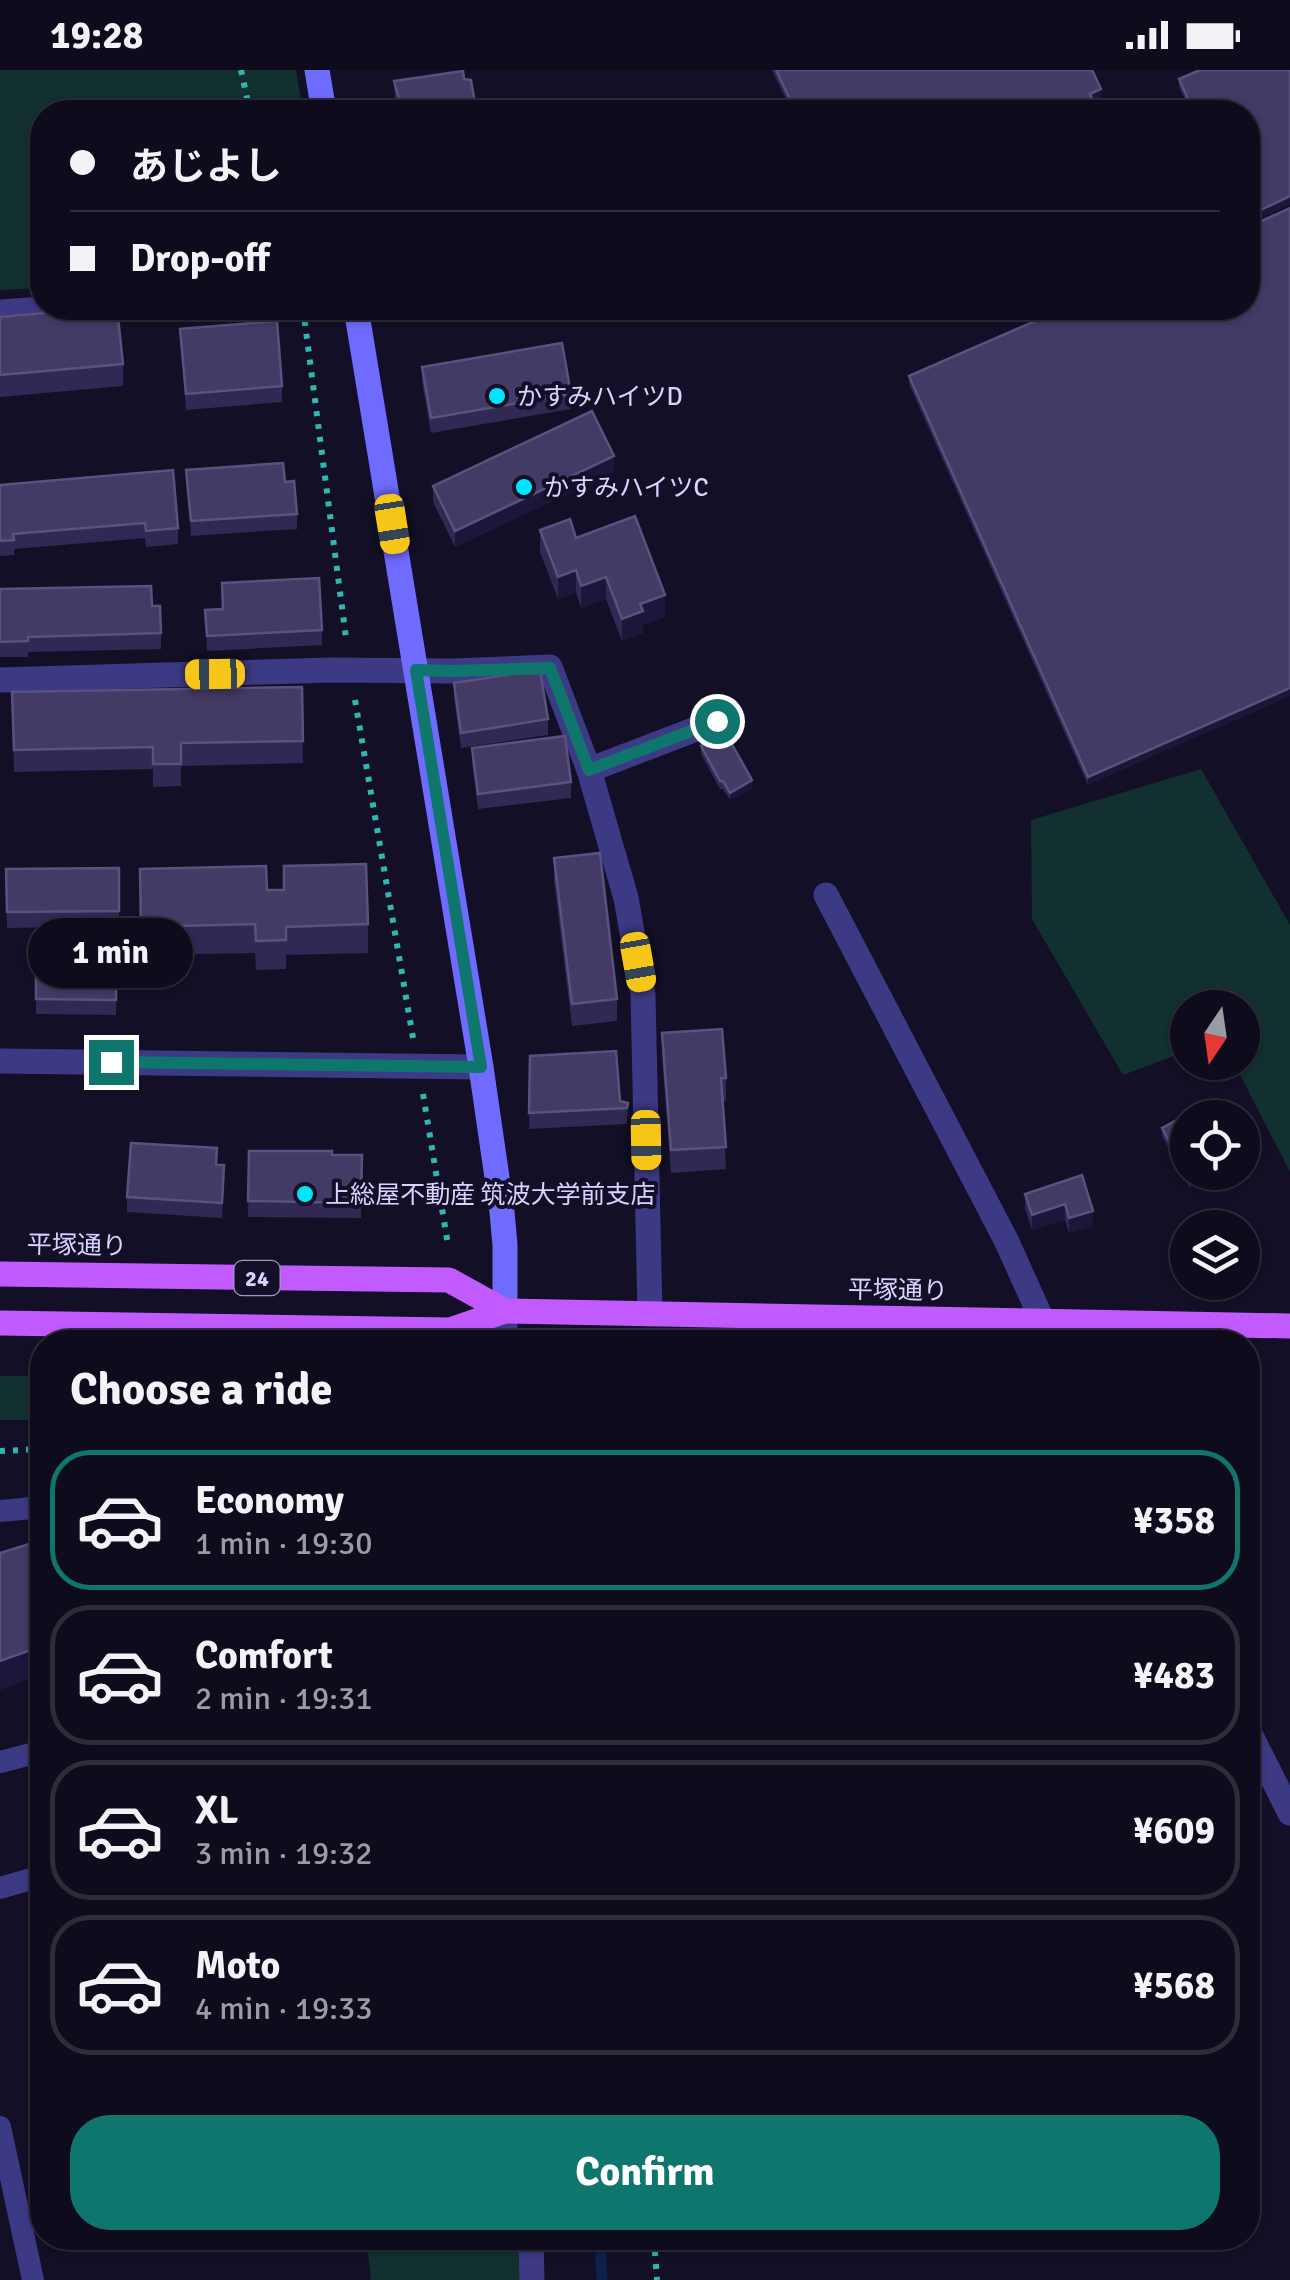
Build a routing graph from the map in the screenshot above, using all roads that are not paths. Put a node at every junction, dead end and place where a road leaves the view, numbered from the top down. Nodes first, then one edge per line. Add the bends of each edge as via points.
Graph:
1 (318, 70) edge
2 (322, 100) edge
3 (30, 310) edge
4 (0, 312) edge
5 (358, 320) edge
6 (416, 670) junction
7 (0, 680) edge
8 (717, 721) dead end
9 (589, 770) junction
10 (826, 895) dead end
11 (0, 1061) edge
12 (481, 1067) junction
13 (0, 1274) edge
14 (506, 1311) junction
15 (650, 1314) junction
16 (1044, 1322) junction
17 (0, 1323) edge
18 (1290, 1326) edge
19 (505, 1330) edge
20 (1079, 1330) edge
21 (1177, 1330) edge
22 (30, 1508) edge
23 (0, 1511) edge
24 (30, 1753) edge
25 (1260, 1753) edge
26 (0, 1762) edge
27 (1290, 1812) edge
28 (30, 1879) edge
29 (0, 1888) edge
30 (0, 2127) edge
31 (7, 2193) edge
32 (531, 2250) edge
33 (33, 2280) edge
34 (532, 2280) edge

1 - 2 street
3 - 4 street
5 - 6 street
6 - 7 street
6 - 9 street via 550,668
6 - 12 street
8 - 9 street
9 - 15 street via 626,898 643,995
10 - 16 street
11 - 12 street
12 - 14 street via 502,1212
13 - 14 main road, 平塚通り / 24 via 449,1280
14 - 15 main road, 平塚通り / 24
14 - 17 main road, 平塚通り / 24 via 450,1330
14 - 19 street
15 - 16 main road, 平塚通り / 24
16 - 20 main road, 平塚通り / 24
18 - 21 main road, 平塚通り / 24
22 - 23 lane
24 - 26 lane
25 - 27 street
28 - 29 lane
30 - 31 lane
31 - 33 lane
32 - 34 street

